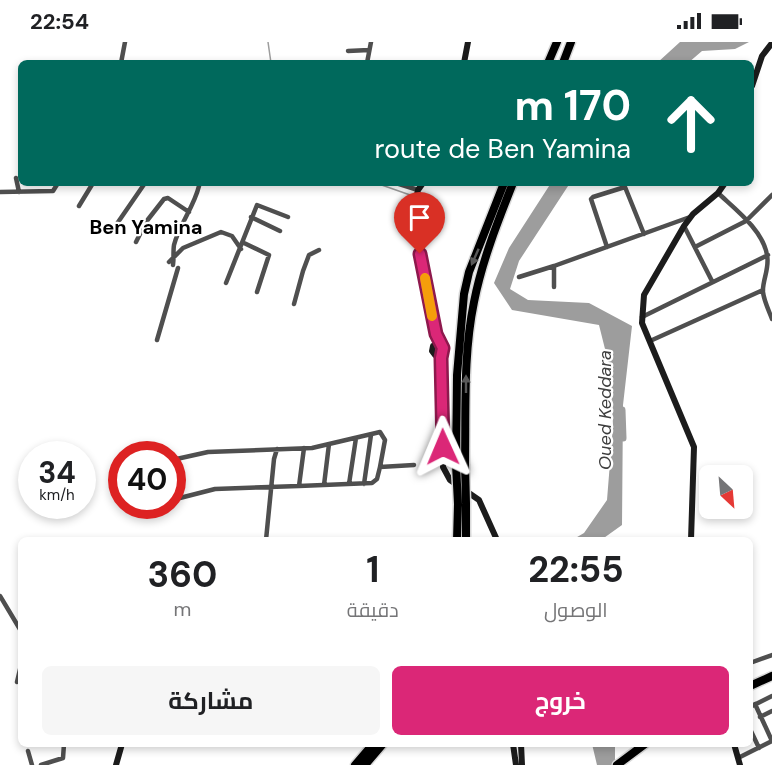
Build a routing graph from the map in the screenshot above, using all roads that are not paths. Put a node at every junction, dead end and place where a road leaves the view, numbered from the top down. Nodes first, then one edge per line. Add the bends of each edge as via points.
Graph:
1 (125, 42) edge
2 (371, 42) edge
3 (468, 42) edge
4 (557, 42) edge
5 (571, 42) edge
6 (772, 43) edge
7 (369, 50) junction
8 (348, 51) dead end
9 (122, 60) edge
10 (367, 60) edge
11 (465, 60) edge
12 (550, 60) edge
13 (564, 60) edge
14 (754, 80) edge
15 (16, 178) dead end
16 (56, 186) edge
17 (91, 186) edge
18 (143, 186) edge
19 (199, 186) dead end
20 (405, 186) edge
21 (421, 186) edge
22 (503, 186) edge
23 (512, 186) edge
24 (723, 186) edge
25 (418, 190) junction
26 (0, 192) edge
27 (19, 192) junction
28 (718, 193) junction
29 (772, 195) edge
30 (79, 206) dead end
31 (189, 212) junction
32 (251, 217) junction
33 (288, 217) dead end
34 (691, 217) junction
35 (746, 221) junction
36 (684, 226) junction
37 (114, 228) dead end
38 (280, 231) dead end
39 (644, 234) junction
40 (136, 242) dead end
41 (244, 243) junction
42 (607, 247) junction
43 (695, 247) junction
44 (240, 249) junction
45 (319, 250) dead end
46 (768, 255) junction
47 (174, 258) junction
48 (554, 266) junction
49 (770, 276) edge
50 (519, 277) dead end
51 (712, 281) junction
52 (226, 283) dead end
53 (554, 287) dead end
54 (763, 290) junction
55 (257, 292) dead end
56 (294, 304) dead end
57 (642, 317) junction
58 (772, 319) edge
59 (157, 340) dead end
60 (650, 340) junction
61 (437, 344) junction
62 (439, 354) junction
63 (371, 435) junction
64 (356, 438) junction
65 (328, 444) junction
66 (304, 448) junction
67 (277, 449) junction
68 (186, 457) edge
69 (414, 465) dead end
70 (460, 465) junction
71 (380, 467) junction
72 (349, 484) junction
73 (364, 484) junction
74 (324, 485) junction
75 (271, 486) junction
76 (299, 486) junction
77 (186, 496) edge
78 (462, 503) junction
79 (266, 537) edge
80 (457, 537) edge
81 (466, 537) edge
82 (496, 537) edge
83 (691, 537) edge
84 (0, 596) edge
85 (18, 626) edge
86 (772, 655) edge
87 (753, 662) edge
88 (772, 670) edge
89 (772, 676) edge
90 (18, 678) edge
91 (753, 679) edge
92 (17, 682) dead end
93 (753, 685) edge
94 (772, 696) edge
95 (753, 706) edge
96 (753, 707) edge
97 (772, 711) edge
98 (760, 717) junction
99 (753, 735) edge
100 (772, 741) edge
101 (64, 747) edge
102 (121, 747) edge
103 (370, 747) edge
104 (380, 747) edge
105 (513, 747) edge
106 (521, 747) edge
107 (641, 747) edge
108 (649, 747) edge
109 (759, 748) junction
110 (28, 751) dead end
111 (63, 758) junction
112 (739, 761) edge
113 (621, 764) edge
114 (32, 765) edge
115 (41, 765) edge
116 (61, 765) edge
117 (116, 765) edge
118 (355, 765) edge
119 (365, 765) edge
120 (516, 765) edge
121 (522, 765) edge

1 - 9 street
2 - 7 street
3 - 11 street
4 - 12 highway
5 - 13 highway
6 - 14 street via 762,56
7 - 8 street
7 - 10 street
15 - 27 street
16 - 27 street via 53,191
17 - 30 street
18 - 37 street
19 - 31 street
20 - 25 street
21 - 25 street
22 -> 70 highway via 464,294 457,358
70 -> 23 highway via 472,309
24 - 28 street
25 - 61 street via 413,214
26 - 27 street
28 - 34 street
28 - 35 street
29 - 35 street
31 - 40 street via 164,199
31 - 47 street via 176,240
32 - 33 street via 257,205
32 - 38 street
32 - 41 street
34 - 36 street
34 - 39 street
35 - 43 street
35 - 46 street
36 - 43 street
36 - 57 street via 650,282
39 - 42 street
39 - 42 street via 625,187 593,197
41 - 44 street
41 - 55 street via 270,255
42 - 48 street
43 - 51 street
44 - 47 street via 232,236 222,232 183,248
44 - 52 street
45 - 56 street via 309,255
46 - 49 street
46 - 51 street
47 - 59 street
48 - 50 street
48 - 53 street
49 - 54 street
51 - 57 street
54 - 58 street
54 - 60 street
57 - 60 street
60 - 83 street via 694,447
61 - 62 street via 443,348
61 - 62 street via 432,351
62 - 82 street via 443,467 450,480 479,500
63 - 64 street
63 - 71 street via 380,432 384,436
63 - 73 street
64 - 65 street
64 - 72 street
65 - 66 street
65 - 74 street
66 - 67 street
66 - 76 street
67 - 68 street
67 - 75 street
69 - 71 street
70 - 78 highway, bridge
71 - 73 street via 377,479
72 - 73 street
72 - 74 street
74 - 76 street
75 - 76 street
75 - 77 street via 215,489
75 - 79 street
78 - 80 highway
78 - 81 highway
84 - 85 street
86 - 87 street
88 - 91 highway
89 - 93 highway
90 - 92 street
94 - 95 street
96 - 98 street
97 - 98 street
98 - 100 street
99 - 109 street
100 - 109 street
101 - 111 street
102 - 117 street
103 - 118 highway
104 - 119 highway
105 - 120 street
106 - 121 street
107 - 113 highway
108 - 113 highway
109 - 112 street
110 - 114 street
111 - 115 street
111 - 116 street

